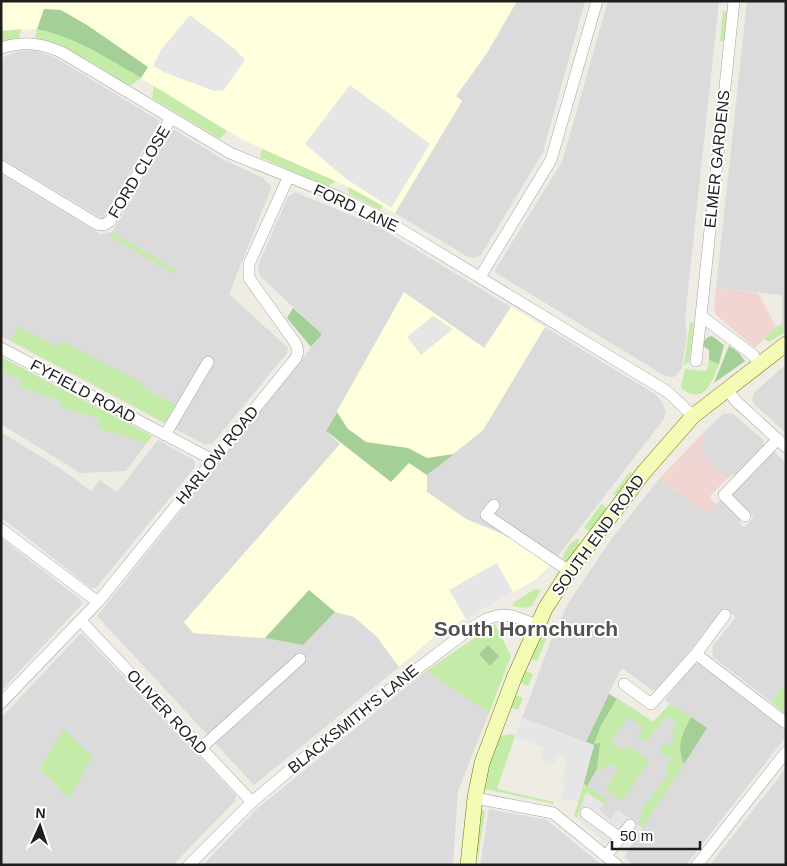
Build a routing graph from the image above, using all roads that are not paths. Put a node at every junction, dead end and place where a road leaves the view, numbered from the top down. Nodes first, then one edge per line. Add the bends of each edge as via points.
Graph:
1 (597, 1) edge
2 (734, 1) edge
3 (1, 48) edge
4 (171, 118) junction
5 (1, 166) edge
6 (288, 178) junction
7 (480, 277) junction
8 (701, 316) junction
9 (786, 344) edge
10 (1, 348) edge
11 (696, 361) dead end
12 (208, 362) dead end
13 (759, 364) junction
14 (727, 390) junction
15 (693, 416) junction
16 (166, 435) junction
17 (782, 443) edge
18 (213, 460) junction
19 (494, 505) dead end
20 (745, 516) dead end
21 (1, 529) edge
22 (569, 571) junction
23 (98, 602) junction
24 (725, 615) dead end
25 (81, 622) junction
26 (537, 625) junction
27 (696, 654) junction
28 (300, 659) dead end
29 (624, 684) dead end
30 (1, 704) edge
31 (786, 722) edge
32 (201, 748) junction
33 (786, 752) edge
34 (475, 798) junction
35 (252, 802) junction
36 (586, 813) dead end
37 (630, 825) dead end
38 (620, 838) junction
39 (606, 856) junction
40 (189, 865) edge
41 (468, 865) edge
42 (618, 865) edge
43 (697, 865) edge

1 - 7 street via 551,160
2 - 8 street, ELMER GARDENS
3 - 4 street, FORD LANE via 33,43 48,46
4 - 5 street, FORD CLOSE via 110,221 104,225 97,224
4 - 6 street, FORD LANE via 230,153
6 - 7 street, FORD LANE via 339,197 387,221
6 - 18 street, HARLOW ROAD via 249,264 249,278 298,351 296,358
7 - 15 street, FORD LANE via 664,389
8 - 11 street, ELMER GARDENS
8 - 13 street via 753,355
9 - 13 street, SOUTH END ROAD
10 - 16 street, FYFIELD ROAD
12 - 16 street
13 - 14 street, SOUTH END ROAD
14 - 15 street, SOUTH END ROAD
14 - 17 street
15 - 22 street, SOUTH END ROAD via 644,472
16 - 18 street, FYFIELD ROAD
17 - 20 street via 724,495
18 - 23 street, HARLOW ROAD
19 - 22 street via 486,515
21 - 23 street
22 - 26 street, SOUTH END ROAD
23 - 25 street, HARLOW ROAD
24 - 27 street
25 - 30 street, HARLOW ROAD
25 - 32 street, OLIVER ROAD
26 - 34 street, SOUTH END ROAD via 485,756
26 - 35 street, BLACKSMITH'S LANE via 501,615 470,629
27 - 29 street via 651,704
27 - 31 street
28 - 32 street
32 - 35 street, OLIVER ROAD
33 - 43 street
34 - 39 street via 553,813
34 - 41 street, SOUTH END ROAD
35 - 40 street, BLACKSMITH'S LANE
36 - 38 street
37 - 38 street
38 - 39 street
39 - 42 street

